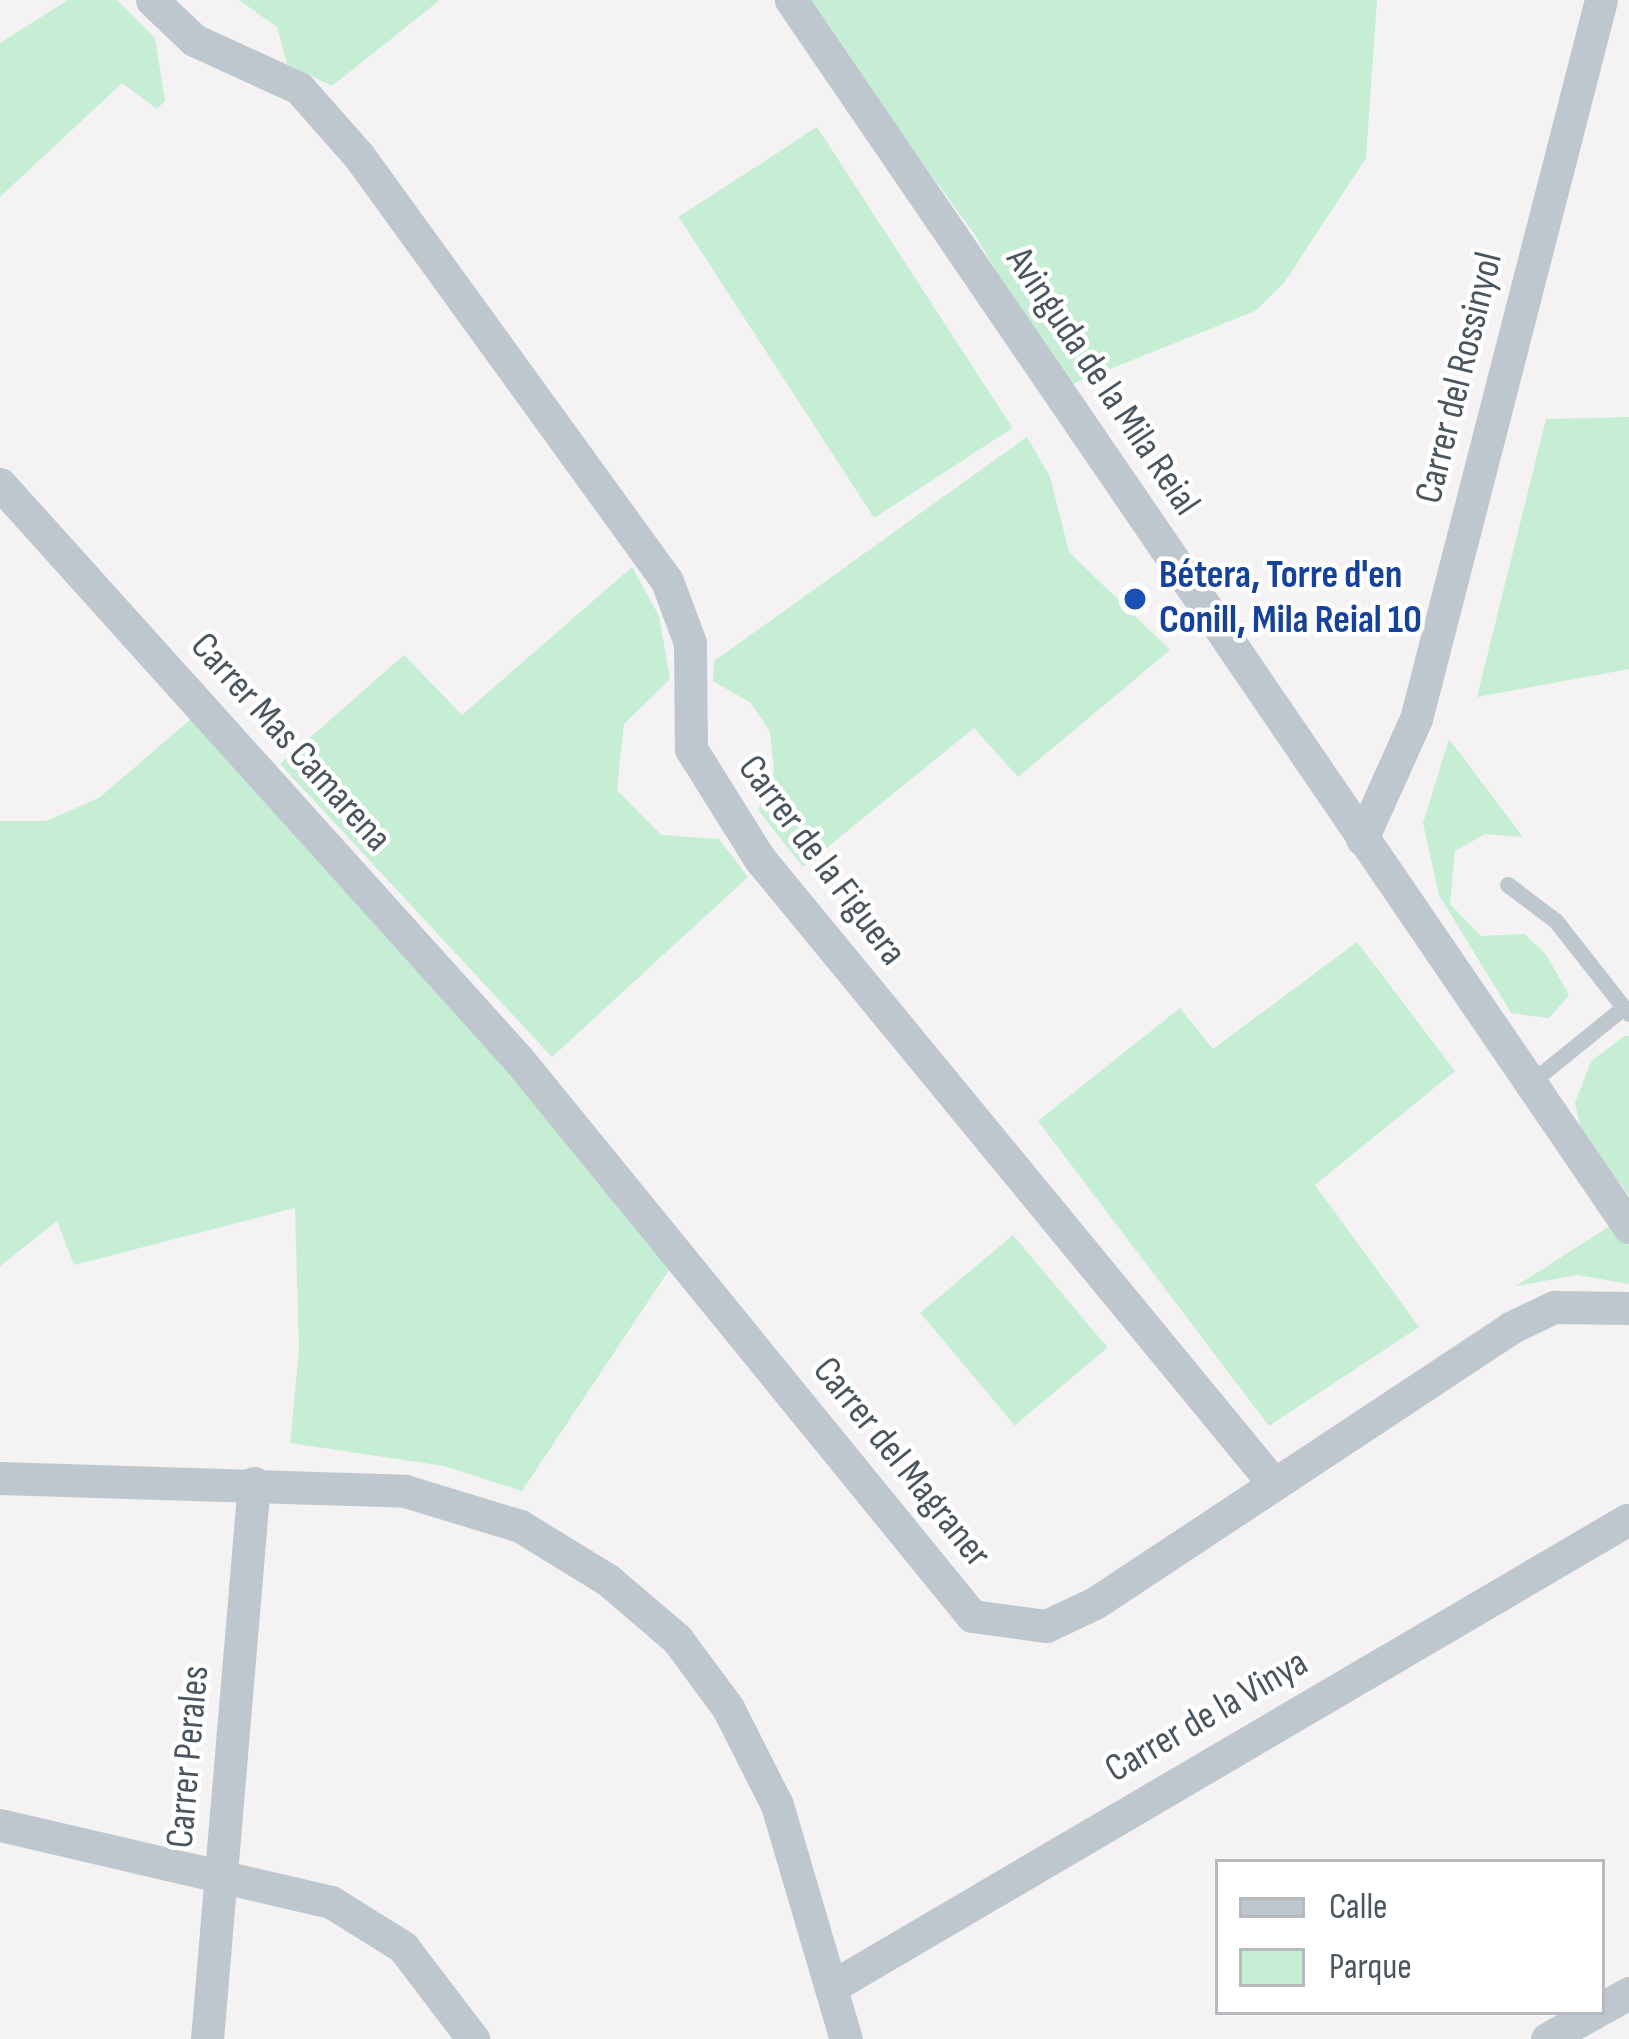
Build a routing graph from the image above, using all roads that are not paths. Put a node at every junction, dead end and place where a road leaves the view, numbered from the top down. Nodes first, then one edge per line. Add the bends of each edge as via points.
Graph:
1 (152, 0) edge
2 (791, 0) edge
3 (1601, 0) edge
4 (0, 484) edge
5 (1362, 838) junction
6 (1508, 886) dead end
7 (1626, 1011) edge
8 (518, 1059) joint
9 (1530, 1085) junction
10 (1629, 1227) edge
11 (1629, 1308) edge
12 (0, 1478) edge
13 (254, 1483) junction
14 (1274, 1484) junction
15 (1627, 1520) edge
16 (0, 1825) edge
17 (221, 1872) junction
18 (831, 1987) junction
19 (1589, 2015) edge
20 (207, 2039) edge
21 (473, 2039) edge
22 (846, 2039) edge
23 (1547, 2039) edge

1 - 14 street, Carrer de la Figuera via 194,40 299,88 359,156 667,581 690,644 691,749 759,858
2 - 5 street, Avinguda de la Mila Reial
3 - 5 street, Carrer del Rossinyol via 1415,719
4 - 8 street, Carrer Mas Camarena
5 - 9 street, Avinguda de la Mila Reial
6 - 7 lane via 1556,921
7 - 9 lane
8 - 14 street, Carrer del Magraner via 972,1616 1046,1626 1095,1603
9 - 10 street, Avinguda de la Mila Reial
11 - 14 street, Carrer del Magraner via 1554,1306
12 - 13 street
13 - 17 street, Carrer Perales
13 - 18 street via 405,1491 520,1526 608,1580 677,1639 728,1708 777,1805
15 - 18 street, Carrer de la Vinya
16 - 17 street
17 - 20 street, Carrer Perales
17 - 21 street via 331,1902 403,1948
18 - 22 street
19 - 23 street

